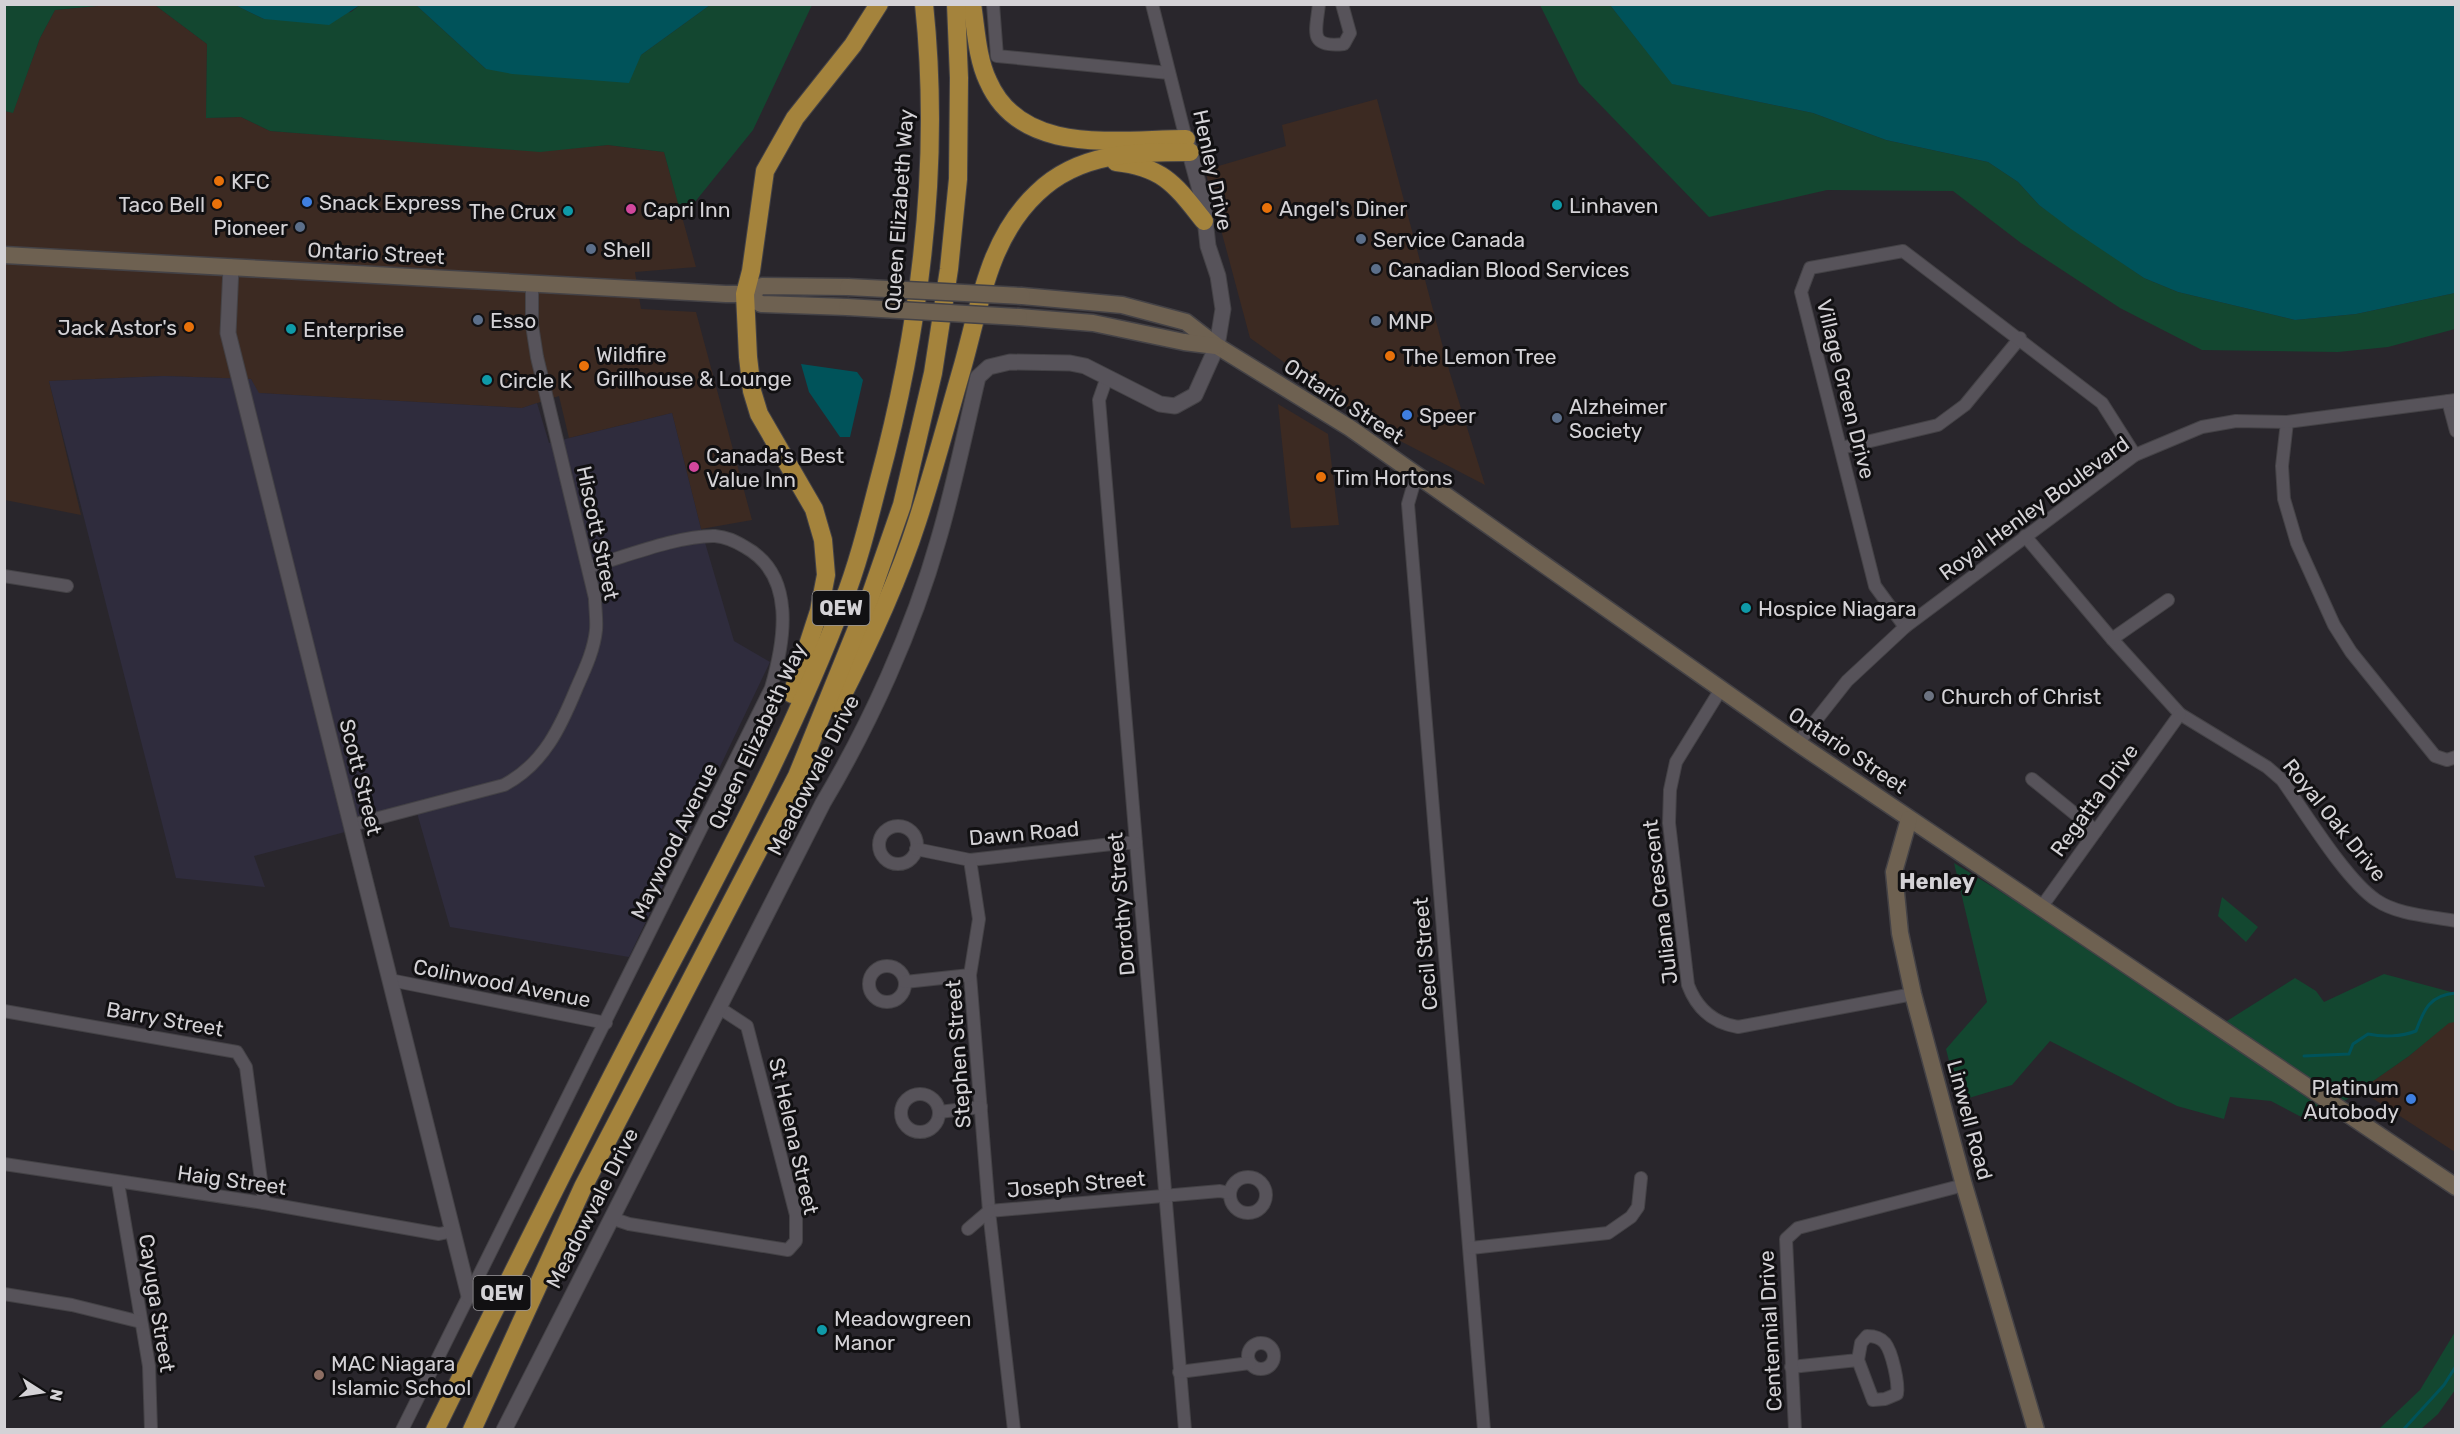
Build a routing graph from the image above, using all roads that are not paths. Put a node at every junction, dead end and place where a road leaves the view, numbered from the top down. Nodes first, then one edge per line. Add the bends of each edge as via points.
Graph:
1 (879, 4) edge
2 (924, 4) edge
3 (956, 4) edge
4 (972, 4) edge
5 (993, 4) edge
6 (1152, 4) edge
7 (1320, 4) edge
8 (1342, 4) edge
9 (1169, 73) junction
10 (1188, 145) junction
11 (1076, 167) junction
12 (1204, 221) junction
13 (4, 255) edge
14 (231, 267) junction
15 (532, 284) junction
16 (745, 294) junction
17 (2020, 338) junction
18 (1217, 346) junction
19 (1107, 377) junction
20 (2452, 401) edge
21 (2288, 422) junction
22 (2456, 431) edge
23 (1841, 448) junction
24 (2135, 455) junction
25 (1416, 476) junction
26 (2025, 536) junction
27 (589, 567) junction
28 (4, 576) edge
29 (67, 586) dead end
30 (2168, 600) dead end
31 (1905, 627) junction
32 (2112, 639) junction
33 (1721, 689) junction
34 (2180, 714) junction
35 (1798, 743) junction
36 (2456, 757) edge
37 (797, 776) junction
38 (2032, 779) dead end
39 (1909, 819) junction
40 (352, 825) junction
41 (2096, 831) junction
42 (1136, 843) junction
43 (916, 849) dead end
44 (970, 860) junction
45 (2040, 909) junction
46 (2456, 921) edge
47 (970, 975) junction
48 (390, 981) junction
49 (905, 982) dead end
50 (1913, 994) junction
51 (718, 1007) junction
52 (4, 1011) edge
53 (606, 1023) junction
54 (981, 1107) junction
55 (939, 1112) dead end
56 (569, 1158) junction
57 (4, 1164) edge
58 (1641, 1178) dead end
59 (118, 1183) junction
60 (1964, 1185) junction
61 (2456, 1187) edge
62 (1229, 1193) dead end
63 (1165, 1196) junction
64 (264, 1203) junction
65 (989, 1211) junction
66 (611, 1218) junction
67 (968, 1229) dead end
68 (453, 1231) junction
69 (1471, 1248) junction
70 (4, 1294) edge
71 (469, 1296) junction
72 (141, 1322) junction
73 (1858, 1360) junction
74 (1250, 1363) dead end
75 (1791, 1367) junction
76 (1179, 1372) junction
77 (151, 1430) edge
78 (402, 1430) edge
79 (435, 1430) edge
80 (472, 1430) edge
81 (504, 1430) edge
82 (1014, 1430) edge
83 (1185, 1430) edge
84 (1484, 1430) edge
85 (1795, 1430) edge
86 (2036, 1430) edge

1 - 16 highway via 853,45 795,118 765,171
2 - 56 highway, Queen Elizabeth Way / QEW via 929,127 920,282 891,438 869,519 844,600 784,741
3 - 37 highway, QEW via 958,179 933,373 902,505 871,594
4 - 10 highway via 987,79 1006,110 1021,122 1061,137
5 - 9 street via 997,56
6 - 9 street, Henley Drive
7 - 8 street via 1316,34 1326,46 1344,44 1350,33
9 - 10 street, Henley Drive
10 - 11 highway via 1106,156
10 - 12 street, Henley Drive via 1203,201
11 - 12 highway via 1116,162 1156,171 1182,191
11 - 37 highway via 1038,191 1020,210 999,244 916,525 860,661
12 - 18 street, Henley Drive via 1223,309
13 - 14 main road, Ontario Street
14 - 15 main road, Ontario Street
14 - 40 street, Scott Street via 228,333
15 - 16 main road, Ontario Street
15 - 27 street, Hiscott Street via 537,357
16 - 18 main road, Ontario Street, bridge via 761,304 1093,323
16 - 18 main road, Ontario Street, bridge via 762,286 848,287 1122,305 1185,322
16 - 56 highway via 748,357 759,414 809,501 823,540 826,575 819,611 792,696
17 - 23 street via 1965,405 1938,425
17 - 23 street, Village Green Drive via 1904,251 1810,268 1801,292
17 - 24 street, Village Green Drive via 2102,403
18 - 19 street, Meadowvale Drive via 1195,395 1175,406 1160,404
18 - 25 main road, Ontario Street via 1350,428
19 - 42 street, Dorothy Street via 1099,400
19 - 51 street, Meadowvale Drive via 1085,366 1041,361 989,367 978,377 938,542 901,644 842,770
20 - 21 street, Royal Henley Boulevard
20 - 22 street
21 - 24 street, Royal Henley Boulevard via 2236,422 2202,427
21 - 36 street via 2282,466 2284,500 2297,543 2334,625 2351,652 2435,756 2447,760
23 - 31 street, Village Green Drive via 1875,586
24 - 26 street, Royal Henley Boulevard
25 - 33 main road, Ontario Street
25 - 69 street, Cecil Street via 1408,504
26 - 31 street, Royal Henley Boulevard
26 - 32 street, Royal Oak Drive
27 - 40 street, Hiscott Street via 596,630 588,661 559,729 544,752 504,785
27 - 53 street, Maywood Avenue via 687,540 729,538 755,552 772,570 778,580 783,609 778,662 771,688
28 - 29 street
30 - 32 street
31 - 35 street, Royal Henley Boulevard via 1846,681
32 - 34 street, Royal Oak Drive
33 - 35 main road, Ontario Street
33 - 50 street, Juliana Crescent via 1677,762 1670,790 1669,823 1688,986 1693,998 1712,1019 1738,1027
34 - 41 street, Regatta Drive
34 - 46 street, Royal Oak Drive via 2282,780 2354,880 2376,900 2395,909
35 - 39 main road, Ontario Street
37 - 80 highway, QEW via 583,1187
38 - 41 street
39 - 45 main road, Ontario Street
39 - 50 main road, Linwell Road via 1894,872 1895,899
40 - 48 street, Scott Street
41 - 45 street, Regatta Drive
42 - 44 street, Dawn Road
42 - 63 street, Dorothy Street
43 - 44 street, Dawn Road
44 - 47 street, Stephen Street via 979,919
45 - 61 main road, Ontario Street
47 - 49 street
47 - 54 street, Stephen Street
48 - 53 street, Colinwood Avenue
48 - 68 street, Scott Street
50 - 60 main road, Linwell Road
51 - 66 street, Meadowvale Drive
51 - 66 street, St Helena Street via 747,1026 796,1215 796,1241 788,1250
52 - 64 street, Barry Street via 237,1052 246,1067
53 - 71 street, Maywood Avenue
54 - 55 street
54 - 65 street, Stephen Street
56 - 79 highway, Queen Elizabeth Way / QEW
57 - 59 street, Haig Street
58 - 69 street via 1638,1207 1608,1233
59 - 64 street, Haig Street
59 - 72 street, Cayuga Street
60 - 75 street, Centennial Drive via 1798,1228 1786,1239
60 - 86 main road, Linwell Road
62 - 63 street, Joseph Street
63 - 65 street, Joseph Street
63 - 76 street, Dorothy Street
64 - 68 street, Haig Street via 439,1234
65 - 67 street
65 - 82 street, Stephen Street
66 - 81 street, Meadowvale Drive
68 - 71 street, Scott Street
69 - 84 street, Cecil Street
70 - 72 street
71 - 78 street, Maywood Avenue
72 - 77 street, Cayuga Street
73 - 73 street via 1873,1400 1897,1394 1899,1384 1885,1343 1876,1336 1868,1336 1861,1343
73 - 75 street
74 - 76 street
75 - 85 street, Centennial Drive
76 - 83 street, Dorothy Street

